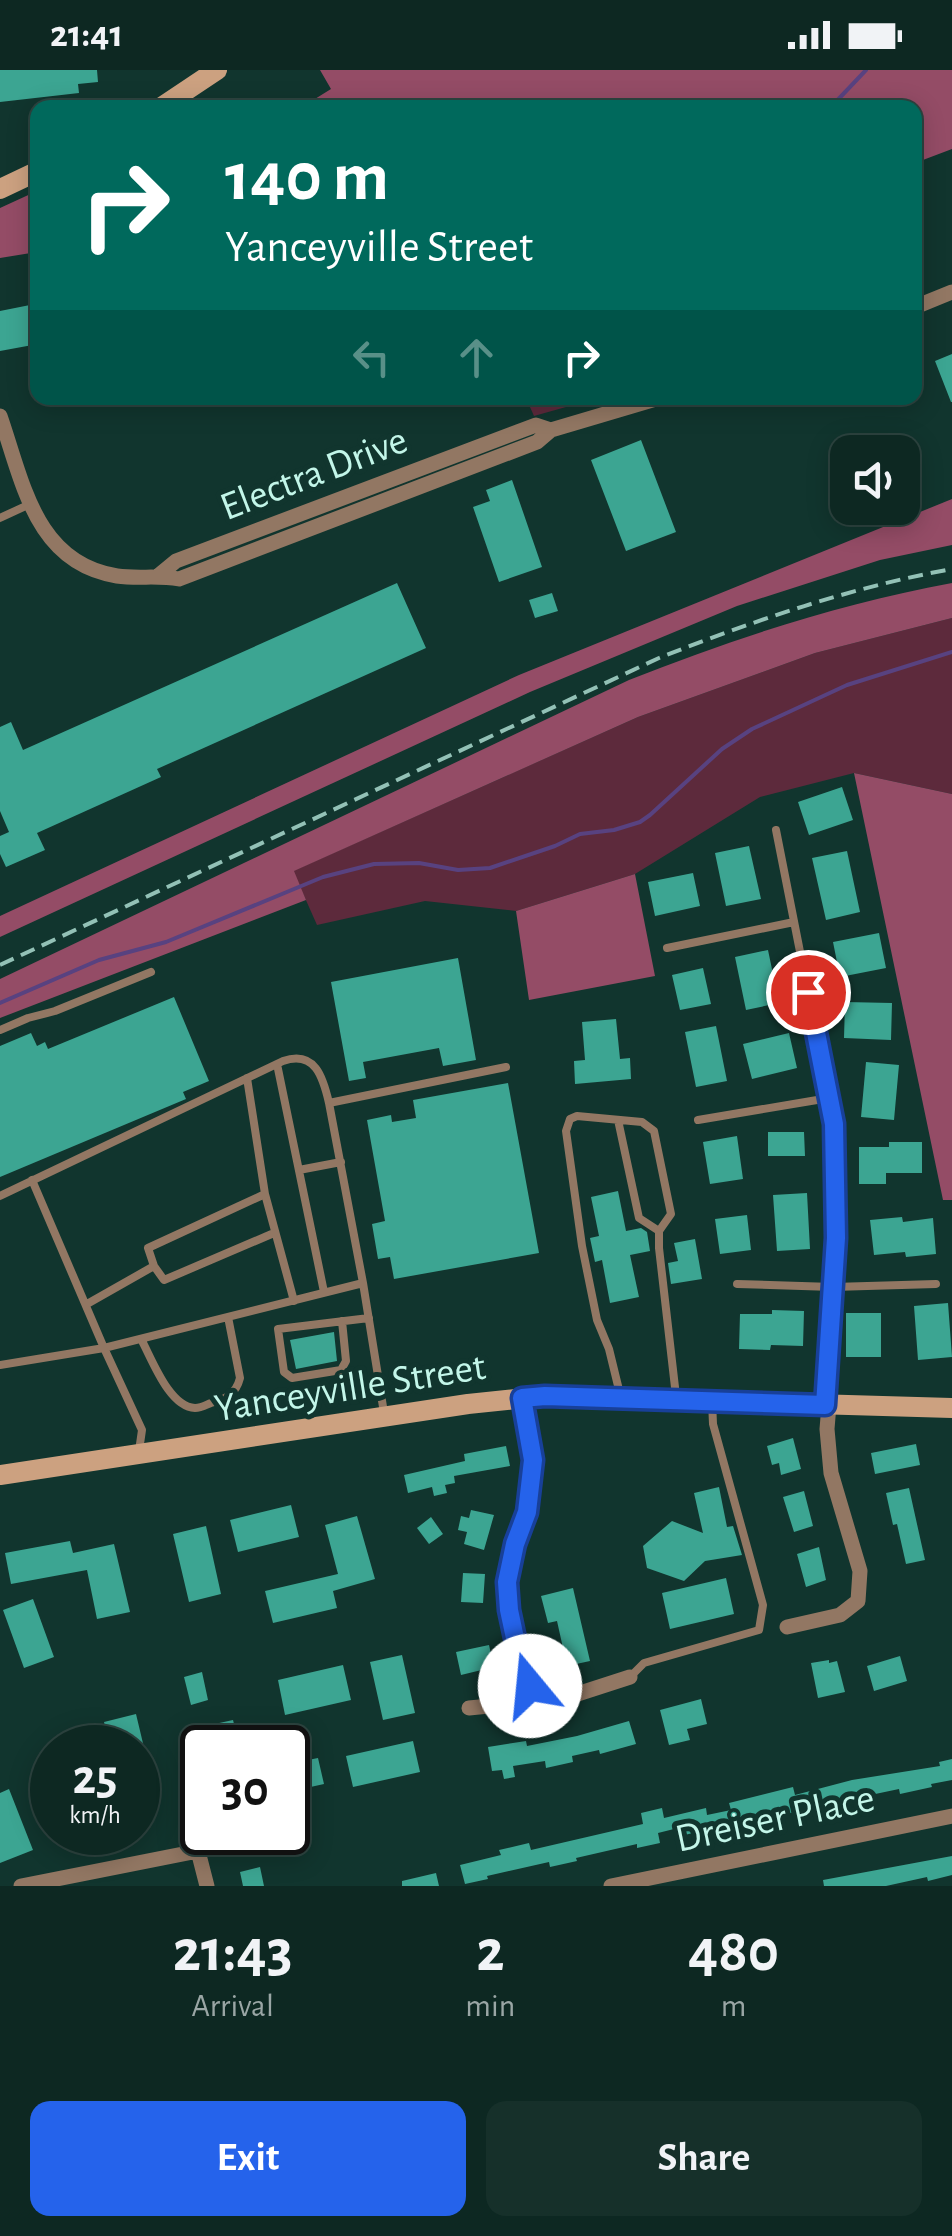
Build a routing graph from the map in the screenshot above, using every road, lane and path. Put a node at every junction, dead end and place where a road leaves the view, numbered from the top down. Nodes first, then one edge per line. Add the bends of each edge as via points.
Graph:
1 (212, 72) edge
2 (172, 100) edge
3 (30, 175) edge
4 (0, 189) edge
5 (952, 292) edge
6 (922, 304) edge
7 (636, 405) edge
8 (0, 416) edge
9 (552, 430) junction
10 (404, 475) junction
11 (410, 492) junction
12 (30, 504) junction
13 (0, 518) edge
14 (159, 575) junction
15 (776, 830) dead end
16 (794, 922) junction
17 (667, 948) dead end
18 (150, 972) dead end
19 (0, 1030) edge
20 (277, 1064) junction
21 (506, 1068) dead end
22 (247, 1078) junction
23 (829, 1098) junction
24 (330, 1103) junction
25 (618, 1120) junction
26 (698, 1120) dead end
27 (341, 1162) junction
28 (299, 1170) junction
29 (32, 1180) junction
30 (265, 1194) junction
31 (0, 1196) edge
32 (660, 1231) junction
33 (274, 1233) junction
34 (154, 1266) junction
35 (364, 1283) junction
36 (737, 1284) dead end
37 (936, 1284) dead end
38 (833, 1287) junction
39 (324, 1292) junction
40 (294, 1301) junction
41 (87, 1304) junction
42 (273, 1305) junction
43 (228, 1317) junction
44 (369, 1318) junction
45 (342, 1321) junction
46 (278, 1329) junction
47 (142, 1339) junction
48 (104, 1348) junction
49 (0, 1365) edge
50 (522, 1398) junction
51 (621, 1398) junction
52 (677, 1400) junction
53 (712, 1402) junction
54 (827, 1405) junction
55 (952, 1408) edge
56 (384, 1418) junction
57 (138, 1456) junction
58 (0, 1476) edge
59 (787, 1627) dead end
60 (630, 1676) joint
61 (533, 1701) junction
62 (469, 1708) dead end
63 (952, 1816) edge
64 (21, 1886) edge
65 (207, 1886) edge
66 (610, 1886) edge

1 - 2 main road
3 - 4 main road
5 - 6 street
7 - 9 street, Electra Drive
8 - 12 street, Electra Drive
9 - 10 street, Electra Drive via 536,425
9 - 11 street, Electra Drive via 538,442
10 - 11 lane
10 - 14 street, Electra Drive via 176,560
11 - 14 street, Electra Drive via 179,579
12 - 13 lane
12 - 14 street, Electra Drive via 48,536 86,565 116,576
15 - 16 lane
16 - 17 lane
16 - 23 lane
18 - 19 lane
20 - 22 lane
20 - 24 lane via 295,1057 317,1068
20 - 28 lane
21 - 24 lane
22 - 29 lane
22 - 30 lane
23 - 26 lane
23 - 38 lane
24 - 27 lane
25 - 32 lane via 639,1218
25 - 32 lane via 642,1122 654,1131 671,1214
25 - 51 lane via 577,1116 566,1131 597,1320
27 - 28 lane
27 - 35 lane
28 - 39 lane
29 - 31 lane
29 - 41 lane
30 - 33 lane
30 - 34 lane via 148,1248
32 - 52 lane
33 - 34 lane via 164,1280
33 - 40 lane
34 - 41 lane
35 - 39 lane
35 - 44 lane
36 - 38 lane
37 - 38 lane
38 - 54 lane
39 - 40 lane
40 - 42 lane
41 - 48 lane
42 - 43 lane
42 - 46 lane
43 - 47 lane
43 - 47 lane via 240,1378 226,1400 194,1408 178,1402
44 - 45 lane
44 - 56 lane
45 - 46 lane
45 - 46 lane via 341,1370 292,1378 284,1372
47 - 48 lane
48 - 49 lane
48 - 57 lane via 142,1430
50 - 51 main road, Yanceyville Street
50 - 56 main road, Yanceyville Street
50 - 61 street via 533,1460 507,1582
51 - 52 main road, Yanceyville Street
52 - 53 main road, Yanceyville Street
53 - 54 main road, Yanceyville Street
53 - 60 lane via 763,1605 759,1630 644,1663
54 - 55 main road, Yanceyville Street
54 - 59 street via 831,1473 860,1571 858,1601 840,1615
56 - 57 main road, Yanceyville Street
57 - 58 main road, Yanceyville Street
60 - 61 street
61 - 62 street
63 - 66 street, Dreiser Place
64 - 65 street via 198,1851

